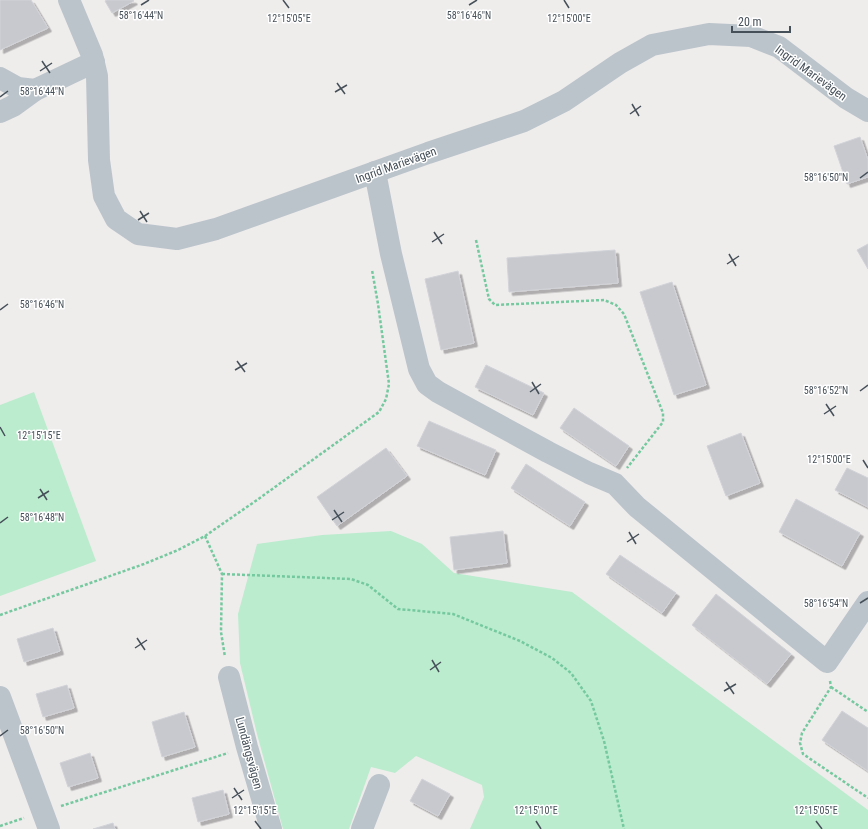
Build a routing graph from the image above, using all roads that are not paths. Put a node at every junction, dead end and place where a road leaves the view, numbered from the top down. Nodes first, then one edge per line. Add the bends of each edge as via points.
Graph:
1 (69, 0) edge
2 (94, 62) junction
3 (0, 78) edge
4 (35, 90) junction
5 (868, 111) edge
6 (0, 112) edge
7 (375, 172) junction
8 (868, 602) edge
9 (229, 677) road end
10 (0, 698) edge
11 (378, 785) dead end
12 (46, 820) edge
13 (271, 829) edge
14 (362, 829) edge

1 - 2 street, Ingrid Marievägen
2 - 4 street
2 - 7 street, Ingrid Marievägen via 104,196 116,219 138,234 177,239 190,236
3 - 4 street via 18,88
4 - 6 street
5 - 7 street, Ingrid Marievägen via 846,98 779,47 751,36 709,34 652,45 564,101 524,121
7 - 8 street via 391,254 419,369 427,384 548,452 615,484 637,507 828,662
9 - 13 street, Lundängsvägen
10 - 12 street
11 - 14 street

